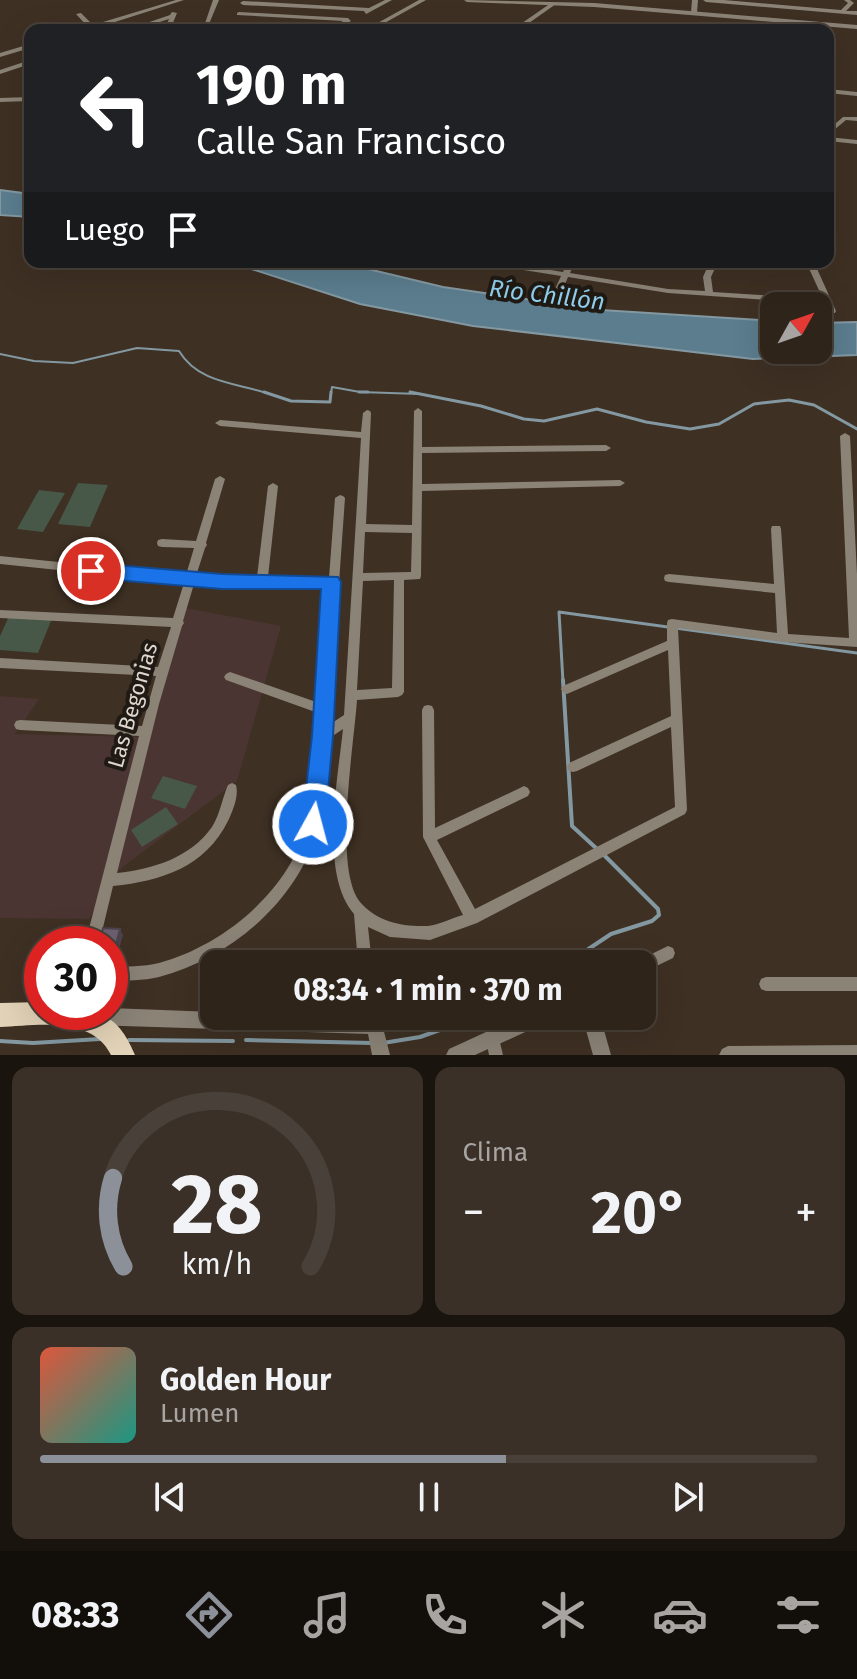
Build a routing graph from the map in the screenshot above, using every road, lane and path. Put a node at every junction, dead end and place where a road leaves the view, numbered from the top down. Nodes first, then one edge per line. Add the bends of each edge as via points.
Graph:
1 (180, 0) edge
2 (216, 0) edge
3 (389, 0) edge
4 (423, 0) edge
5 (467, 0) edge
6 (695, 0) edge
7 (706, 0) edge
8 (847, 0) edge
9 (498, 1) edge
10 (724, 1) edge
11 (243, 2) edge
12 (292, 3) edge
13 (553, 4) junction
14 (369, 10) junction
15 (842, 12) junction
16 (694, 13) junction
17 (857, 13) edge
18 (79, 14) dead end
19 (239, 14) junction
20 (173, 16) junction
21 (283, 17) junction
22 (348, 20) junction
23 (88, 24) edge
24 (108, 24) edge
25 (153, 24) edge
26 (170, 24) edge
27 (207, 24) edge
28 (235, 24) edge
29 (278, 24) edge
30 (340, 24) edge
31 (379, 24) edge
32 (524, 24) edge
33 (822, 24) edge
34 (834, 25) edge
35 (857, 27) edge
36 (24, 48) edge
37 (16, 50) junction
38 (0, 55) edge
39 (24, 56) edge
40 (24, 62) edge
41 (0, 72) edge
42 (834, 92) edge
43 (857, 94) edge
44 (24, 99) edge
45 (0, 100) edge
46 (857, 119) edge
47 (834, 130) edge
48 (834, 137) edge
49 (857, 142) edge
50 (523, 268) edge
51 (569, 268) edge
52 (711, 268) edge
53 (813, 268) edge
54 (566, 275) junction
55 (559, 289) dead end
56 (709, 295) junction
57 (418, 411) dead end
58 (367, 413) dead end
59 (220, 423) dead end
60 (366, 435) junction
61 (845, 436) dead end
62 (606, 448) dead end
63 (417, 450) junction
64 (220, 479) dead end
65 (620, 483) dead end
66 (273, 486) dead end
67 (852, 487) edge
68 (417, 488) junction
69 (340, 498) dead end
70 (853, 519) edge
71 (361, 528) junction
72 (417, 529) junction
73 (776, 529) dead end
74 (162, 543) dead end
75 (202, 545) junction
76 (0, 560) edge
77 (854, 576) edge
78 (358, 577) junction
79 (399, 577) junction
80 (669, 578) dead end
81 (193, 580) junction
82 (331, 582) junction
83 (262, 583) junction
84 (780, 589) junction
85 (0, 614) edge
86 (855, 614) edge
87 (179, 623) junction
88 (783, 638) junction
89 (856, 642) edge
90 (673, 643) junction
91 (0, 663) edge
92 (163, 672) junction
93 (230, 677) dead end
94 (567, 689) dead end
95 (352, 695) junction
96 (324, 710) junction
97 (428, 710) dead end
98 (350, 718) junction
99 (677, 719) junction
100 (20, 725) dead end
101 (146, 731) junction
102 (322, 736) junction
103 (573, 767) dead end
104 (232, 789) dead end
105 (524, 792) dead end
106 (429, 837) junction
107 (108, 880) junction
108 (360, 911) junction
109 (472, 918) junction
110 (96, 926) edge
111 (364, 950) edge
112 (668, 953) dead end
113 (656, 959) edge
114 (128, 973) edge
115 (766, 984) dead end
116 (857, 984) edge
117 (0, 1015) edge
118 (24, 1015) edge
119 (128, 1015) edge
120 (200, 1017) edge
121 (108, 1030) edge
122 (376, 1030) edge
123 (520, 1030) edge
124 (595, 1030) edge
125 (495, 1047) edge
126 (857, 1054) edge
127 (123, 1055) edge
128 (381, 1055) edge
129 (455, 1055) edge
130 (602, 1055) edge
131 (728, 1055) edge

1 - 20 street
1 - 24 street
2 - 27 street
3 - 14 street
4 - 31 street
5 - 9 street
6 - 16 street
7 - 10 street
8 - 15 street via 851,3
9 - 13 street
10 - 15 street
11 - 12 street
11 - 19 street
12 - 14 street
12 - 21 street
13 - 16 street
13 - 32 street
14 - 22 street
15 - 17 street
16 - 33 street
18 - 23 street
19 - 21 street
19 - 28 street
20 - 25 street
20 - 26 street
21 - 22 street
21 - 29 street
22 - 30 street
34 - 35 street
36 - 37 street
37 - 38 street
37 - 39 street
40 - 41 street
42 - 43 street
44 - 45 street
46 - 47 street via 845,118
48 - 49 street
50 - 54 street
51 - 54 street
52 - 56 street
53 - 56 street via 830,307
54 - 55 street
54 - 56 street
57 - 63 street
58 - 60 street
59 - 60 street
60 - 71 street
61 - 67 street
62 - 63 street
63 - 68 street
64 - 75 street, Las Begonias
65 - 68 street
66 - 83 street
67 - 70 street
68 - 72 street
69 - 82 street
70 - 77 street
71 - 72 street
71 - 78 street
72 - 79 street via 416,576
73 - 84 street
74 - 75 street
75 - 81 street, Las Begonias
76 - 81 street
77 - 86 street
78 - 79 street
78 - 95 street
79 - 95 street via 398,692
80 - 84 street
81 - 83 street
81 - 87 street, Las Begonias
82 - 83 street
82 - 96 street
84 - 88 street
85 - 87 street
86 - 89 street
87 - 92 street, Las Begonias
88 - 89 street
88 - 90 street via 672,623
90 - 94 street
90 - 99 street
91 - 92 street
92 - 101 street, Las Begonias
93 - 96 street
95 - 98 street
96 - 102 street
97 - 106 street
98 - 102 street
98 - 108 street via 339,831 345,887
99 - 103 street
99 - 109 street via 681,810
100 - 101 street
101 - 107 street, Las Begonias
102 - 114 street via 313,824 291,874 265,908 196,957 156,971
104 - 107 street via 221,824 191,856 156,875
105 - 106 street
106 - 109 street
107 - 110 street, Las Begonias
108 - 109 street via 390,930 411,934
108 - 111 street
112 - 113 street
115 - 116 street
117 - 118 main road
119 - 120 street
121 - 127 main road
122 - 128 street
123 - 125 street
124 - 130 street
125 - 129 street
126 - 131 street

